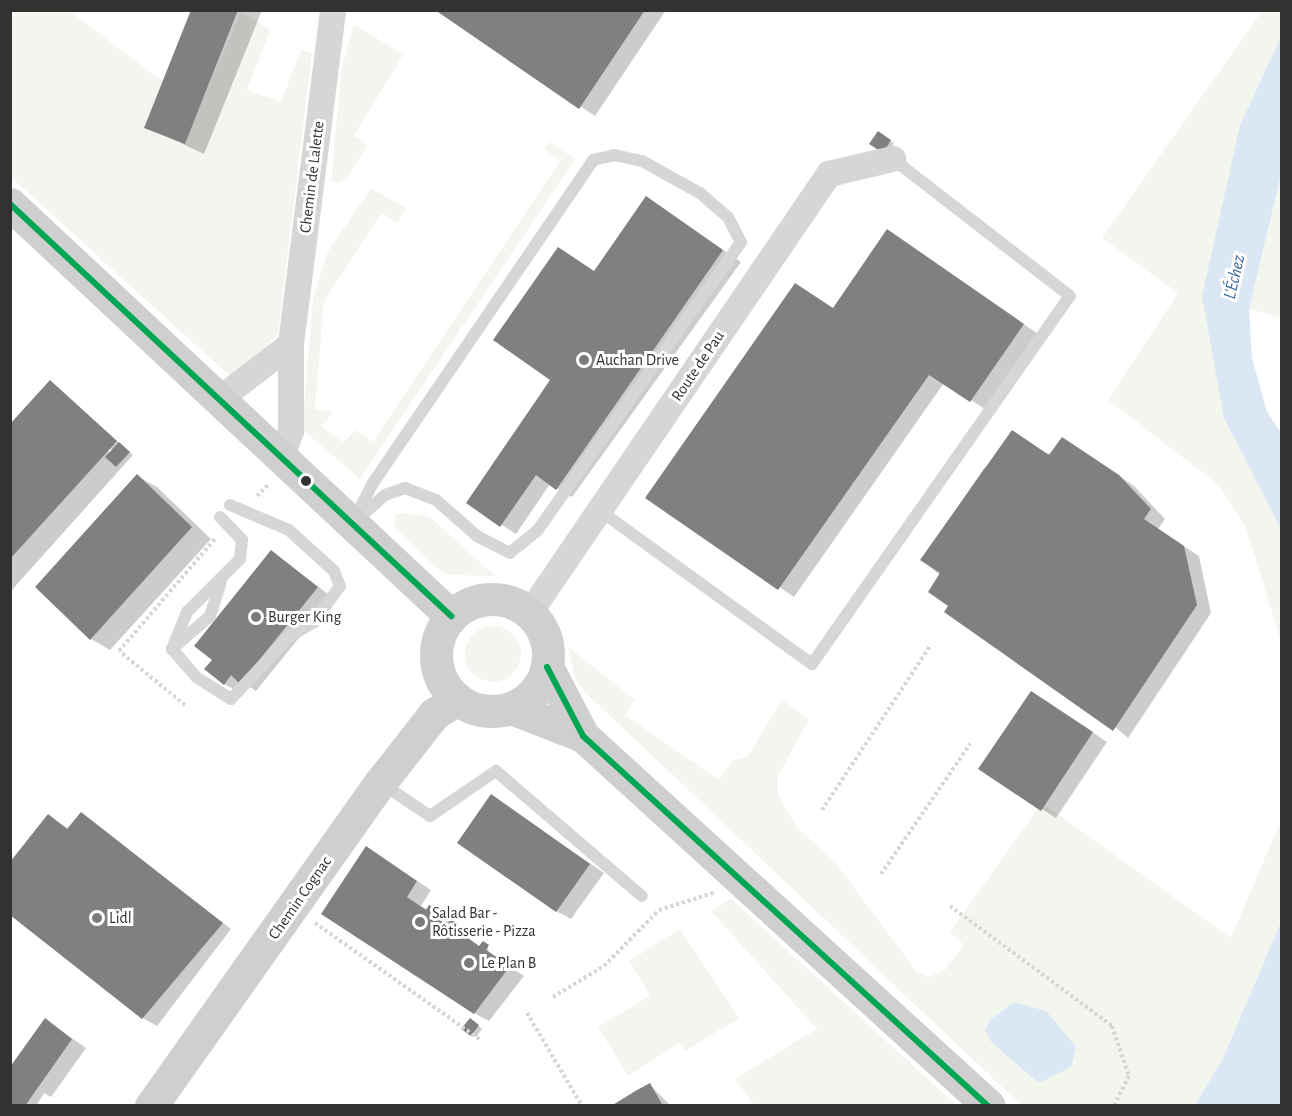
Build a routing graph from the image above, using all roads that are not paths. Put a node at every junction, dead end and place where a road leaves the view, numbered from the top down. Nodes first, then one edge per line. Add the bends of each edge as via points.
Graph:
1 (333, 10) edge
2 (893, 159) joint
3 (10, 204) edge
4 (291, 344) junction
5 (221, 398) junction
6 (282, 456) junction
7 (230, 505) dead end
8 (600, 510) junction
9 (220, 517) dead end
10 (352, 524) junction
11 (222, 584) junction
12 (529, 614) junction
13 (451, 616) junction
14 (172, 649) junction
15 (547, 667) junction
16 (457, 699) junction
17 (511, 708) junction
18 (583, 736) junction
19 (380, 783) junction
20 (642, 896) dead end
21 (151, 1106) edge
22 (989, 1106) edge

1 - 4 street, Chemin de Lalette
2 - 8 street, Route de Pau via 829,174
2 - 8 lane via 1070,296 812,664
3 - 5 main road
4 - 5 street
4 - 6 street, Chemin de Lalette via 291,431
5 - 6 main road
6 - 10 main road
7 - 14 lane via 289,530 334,571 340,586 314,622 290,636 238,698 231,699 205,683
8 - 12 street, Route de Pau
9 - 11 lane via 242,540 243,551
10 - 10 lane via 373,483 593,160 614,155 667,173 700,193 738,230 741,242 524,547 510,553 497,548 416,489 385,495
10 - 13 main road
11 - 14 lane via 210,616
11 - 14 lane via 187,612
12 - 13 main road via 498,599 465,606
12 - 15 main road via 541,629
13 - 16 main road via 441,632 436,659 445,686
15 - 17 main road via 528,698
15 - 18 main road
16 - 17 main road via 474,709
16 - 19 main road, Chemin Cognac via 434,714
17 - 18 main road
18 - 22 main road
19 - 20 lane via 430,816 496,771
19 - 21 main road, Chemin Cognac

